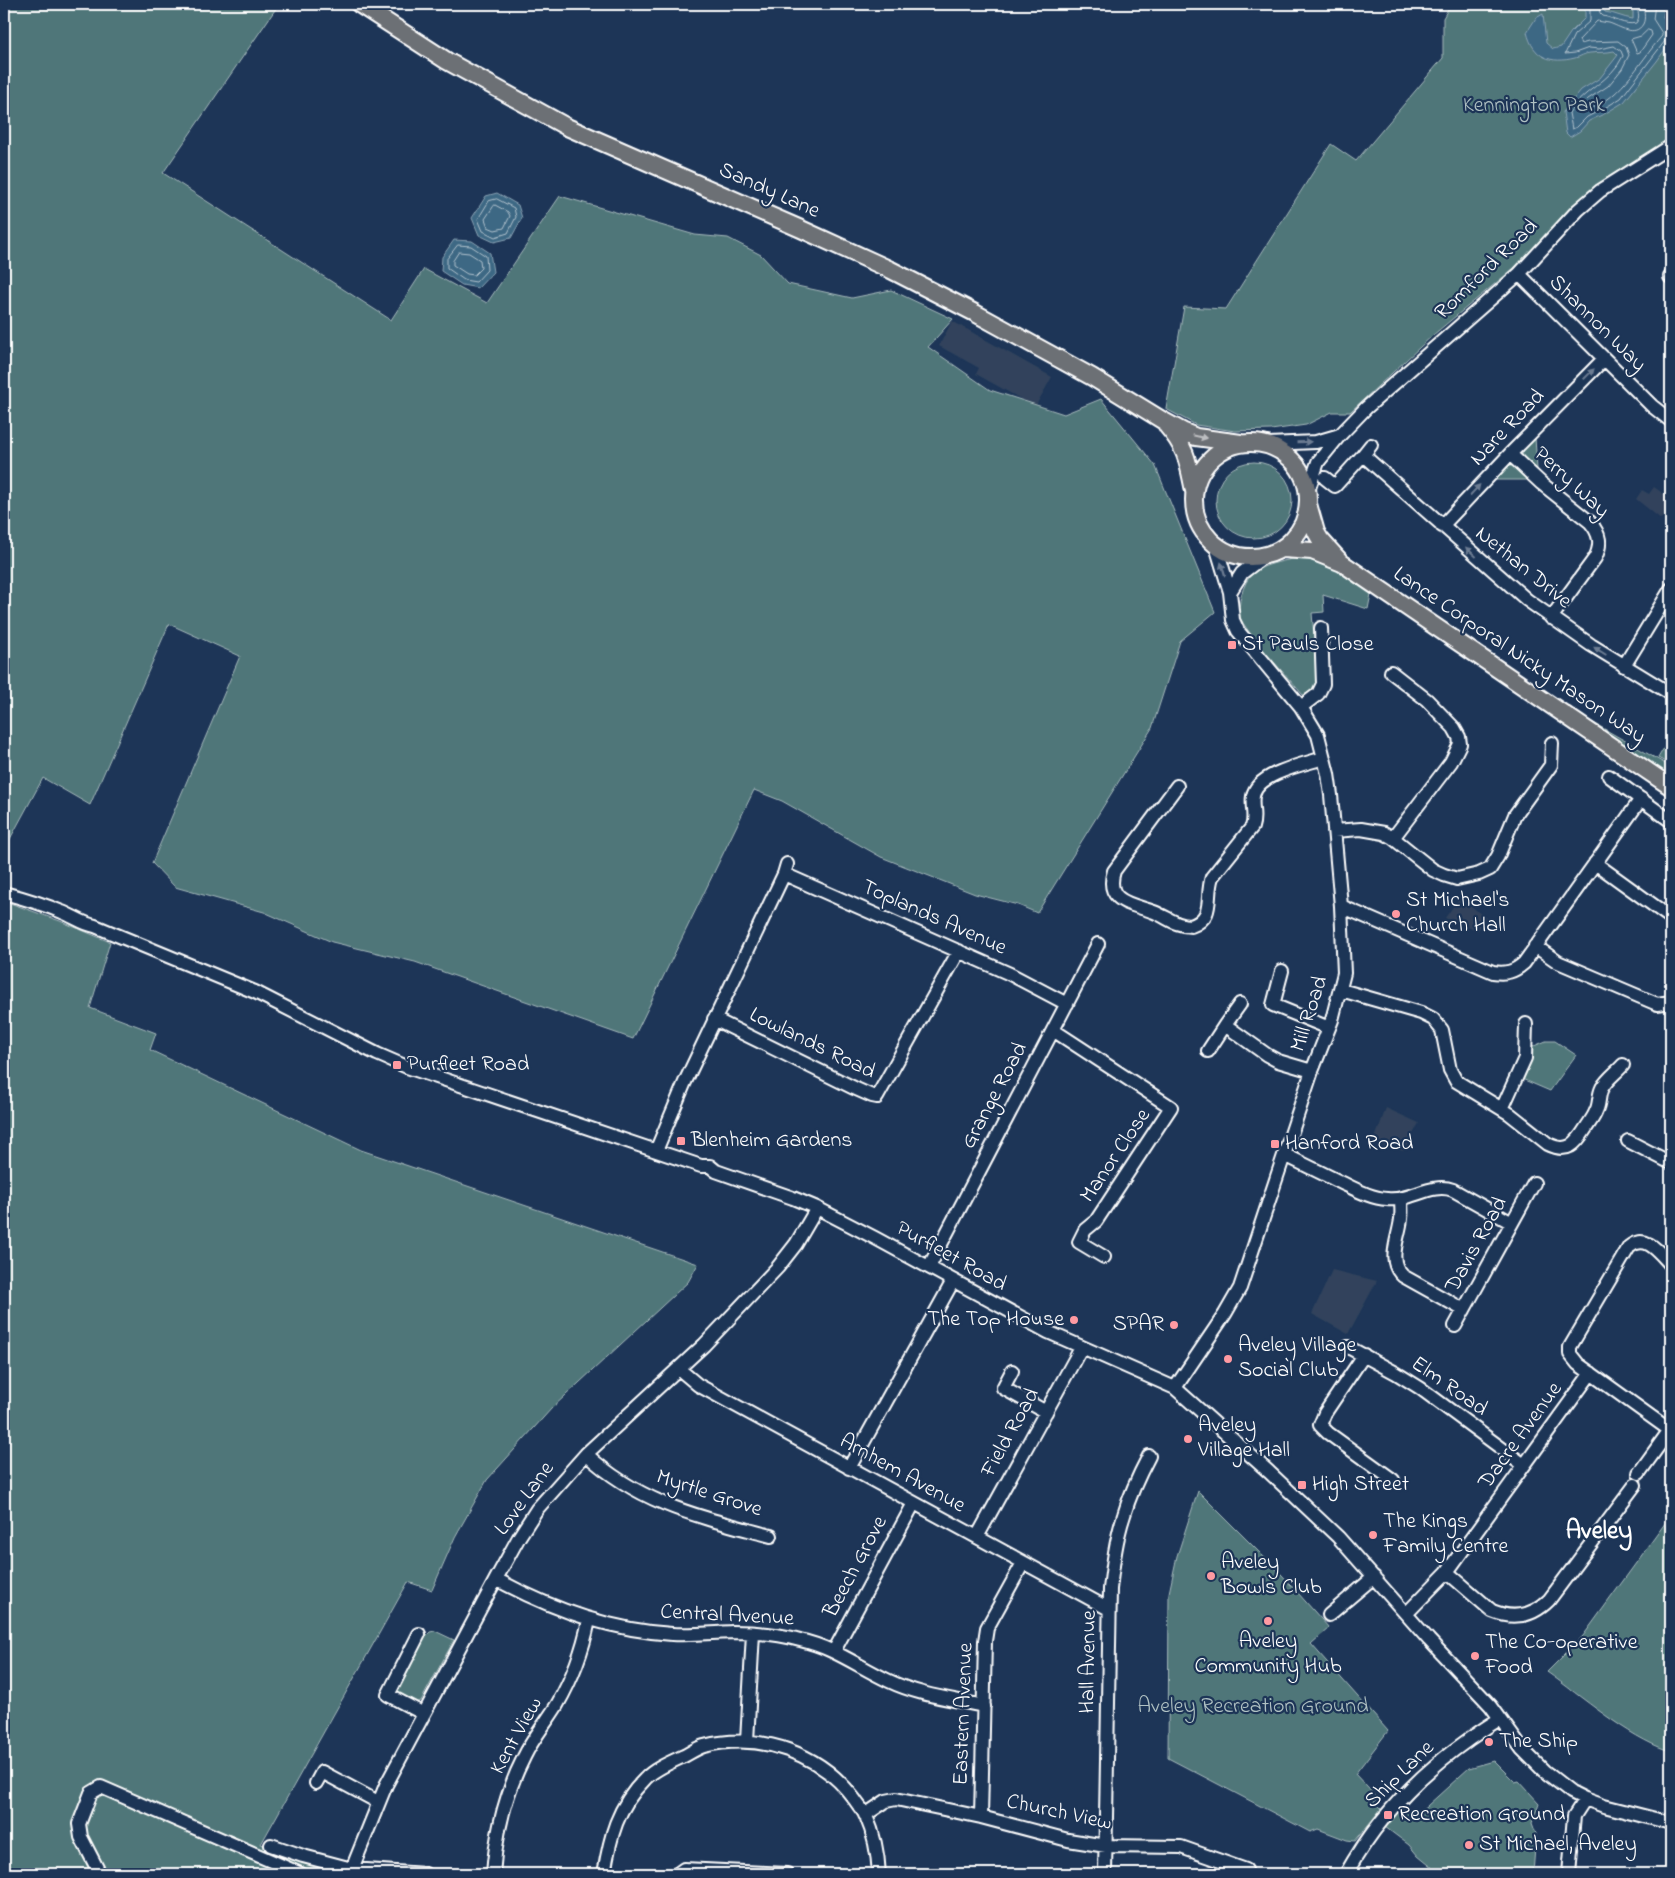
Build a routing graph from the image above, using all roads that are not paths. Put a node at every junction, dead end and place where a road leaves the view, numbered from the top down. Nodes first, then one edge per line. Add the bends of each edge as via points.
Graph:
1 (359, 4) edge
2 (1671, 146) edge
3 (1518, 274) junction
4 (1604, 359) junction
5 (1669, 415) edge
6 (1162, 420) junction
7 (1340, 435) junction
8 (1241, 443) junction
9 (1268, 444) junction
10 (1510, 454) junction
11 (1324, 478) dead end
12 (1194, 491) junction
13 (1308, 496) junction
14 (1442, 526) junction
15 (1216, 546) junction
16 (1283, 549) junction
17 (1263, 557) junction
18 (1342, 563) junction
19 (1671, 589) edge
20 (1230, 592) junction
21 (1551, 618) junction
22 (1321, 628) dead end
23 (1624, 666) junction
24 (1391, 672) dead end
25 (1671, 694) edge
26 (1301, 707) junction
27 (1552, 743) dead end
28 (1324, 758) junction
29 (1609, 776) dead end
30 (1177, 786) dead end
31 (1671, 787) edge
32 (1641, 799) junction
33 (1671, 821) edge
34 (1334, 831) junction
35 (1393, 838) junction
36 (1594, 864) junction
37 (4, 893) edge
38 (1341, 906) junction
39 (1671, 918) edge
40 (1098, 944) dead end
41 (1535, 946) junction
42 (959, 951) junction
43 (1282, 971) dead end
44 (1341, 990) junction
45 (1671, 1002) edge
46 (1067, 1004) junction
47 (1240, 1004) dead end
48 (714, 1019) junction
49 (1526, 1024) dead end
50 (1225, 1025) junction
51 (1329, 1028) junction
52 (1053, 1030) junction
53 (1208, 1051) dead end
54 (1623, 1066) dead end
55 (1312, 1071) junction
56 (1502, 1108) junction
57 (1628, 1140) dead end
58 (656, 1151) junction
59 (1285, 1155) junction
60 (1671, 1163) edge
61 (1534, 1182) dead end
62 (1401, 1198) junction
63 (817, 1208) junction
64 (1512, 1223) junction
65 (1104, 1257) dead end
66 (1671, 1265) edge
67 (929, 1267) junction
68 (954, 1281) junction
69 (1464, 1310) junction
70 (1455, 1326) dead end
71 (1348, 1347) dead end
72 (1081, 1348) junction
73 (1364, 1355) junction
74 (679, 1368) junction
75 (1012, 1371) dead end
76 (1591, 1373) junction
77 (1175, 1388) junction
78 (1046, 1412) junction
79 (1670, 1430) edge
80 (586, 1454) junction
81 (1148, 1456) dead end
82 (1524, 1465) junction
83 (849, 1468) junction
84 (1393, 1480) dead end
85 (914, 1503) junction
86 (771, 1536) dead end
87 (977, 1537) junction
88 (1023, 1563) junction
89 (1447, 1572) junction
90 (1374, 1577) junction
91 (496, 1579) junction
92 (1109, 1609) junction
93 (1406, 1614) junction
94 (1329, 1615) dead end
95 (589, 1620) junction
96 (754, 1633) junction
97 (419, 1634) dead end
98 (834, 1651) junction
99 (984, 1706) junction
100 (424, 1714) junction
101 (1500, 1719) junction
102 (747, 1742) junction
103 (316, 1783) dead end
104 (1585, 1799) junction
105 (378, 1802) junction
106 (865, 1815) junction
107 (981, 1817) junction
108 (1671, 1823) edge
109 (271, 1845) dead end
110 (1106, 1846) junction
111 (1246, 1870) dead end
112 (351, 1872) edge
113 (100, 1874) edge
114 (301, 1874) edge
115 (425, 1874) edge
116 (493, 1874) edge
117 (604, 1874) edge
118 (677, 1874) edge
119 (787, 1874) edge
120 (879, 1874) edge
121 (1105, 1874) edge
122 (1346, 1874) edge
123 (1569, 1874) edge

1 - 6 main road, Sandy Lane via 447,61 567,128 890,270 1092,376
2 - 3 street, Romford Road via 1578,210
3 - 4 street, Shannon Way
3 - 7 street, Romford Road
4 - 5 street, Shannon Way
10 -> 4 street, Nare Road
6 -> 8 main road, Sandy Lane via 1196,437
6 - 12 main road, Sandy Lane via 1185,451
9 -> 7 street, Romford Road via 1316,442
7 - 13 street, Romford Road via 1318,462
8 - 9 main road
8 - 12 main road via 1210,460
9 - 13 main road via 1296,464
14 -> 10 street, Nare Road
10 - 21 street, Perry Way via 1590,522 1600,540 1595,558
11 - 14 street, Nethan Drive via 1335,486 1367,450
12 - 15 main road via 1196,518
13 - 16 main road via 1301,528
13 - 18 main road, Lance Corporal Nicky Mason Way via 1316,532
21 -> 14 street, Nethan Drive
15 - 17 main road via 1243,557
20 -> 15 street, Mill Road
16 - 17 main road
16 - 18 main road, Lance Corporal Nicky Mason Way via 1312,551
17 - 20 street via 1242,573
18 - 31 main road, Lance Corporal Nicky Mason Way
19 - 23 street
20 - 26 street, Mill Road via 1233,620 1238,631
23 -> 21 street, Nethan Drive
22 - 26 street via 1323,684 1318,694
23 - 25 street, Nethan Drive
24 - 35 street via 1427,700 1454,728 1460,744
26 - 28 street, Mill Road via 1318,735
27 - 35 street via 1552,766 1515,815 1490,869 1457,879 1444,875
28 - 30 street via 1274,775 1259,785 1253,797 1252,827 1217,869 1209,885 1207,913 1191,926 1176,924 1121,900 1113,888 1112,879 1114,871
28 - 34 street, Mill Road
29 - 32 street
32 - 33 street
32 - 36 street
34 - 35 street via 1372,830
34 - 38 street, Mill Road
36 - 39 street
36 - 41 street
37 - 58 street via 78,918 256,992 407,1068
38 - 41 street via 1493,972 1504,974 1516,970
38 - 44 street, Mill Road via 1344,973
40 - 46 street, Grange Road
41 - 45 street via 1558,962 1657,1004
42 - 46 street, Toplands Avenue
42 - 48 street, Lowlands Road via 878,1097
42 - 48 street, Toplands Avenue via 786,869
43 - 51 street via 1273,1005
44 - 51 street, Mill Road
44 - 56 street via 1433,1019 1442,1030 1450,1070 1456,1081
46 - 52 street, Grange Road
47 - 50 street
48 - 58 street
49 - 56 street via 1523,1063
50 - 53 street
50 - 55 street via 1272,1058
51 - 55 street, Mill Road
52 - 65 street, Manor Close via 1171,1107 1096,1221 1084,1230 1079,1242
52 - 67 street, Grange Road
54 - 56 street via 1603,1086 1596,1111 1580,1138 1569,1147 1562,1149 1548,1144
55 - 59 street, Mill Road
57 - 60 street
58 - 63 street via 710,1166
59 - 62 street via 1361,1192 1387,1200
59 - 77 street, Mill Road via 1240,1288
61 - 64 street, Davis Road
62 - 64 street via 1445,1187
62 - 69 street via 1402,1217 1393,1259 1398,1272
63 - 67 street, Purfleet Road
63 - 74 street, Love Lane via 778,1267
64 - 69 street, Davis Road
66 - 76 street via 1646,1242 1640,1241 1629,1248 1570,1346 1573,1359
67 - 68 street, Purfleet Road
68 - 72 street, Purfleet Road
68 - 83 street
69 - 70 street, Davis Road
71 - 73 street, Elm Road
72 - 77 street, Purfleet Road
72 - 78 street, Field Road
73 - 82 street, Elm Road via 1420,1388
73 - 84 street via 1324,1413 1320,1424
74 - 80 street, Love Lane
74 - 83 street, Arnhem Avenue via 698,1385
75 - 78 street via 1003,1388
76 - 79 street
76 - 82 street, Dacre Avenue
77 - 90 street via 1323,1522
78 - 87 street, Field Road
79 - 89 street via 1550,1600 1535,1612 1518,1616 1492,1611
80 - 86 street, Myrtle Grove via 621,1481 666,1506
80 - 91 street, Love Lane via 538,1509
81 - 92 street, Hall Avenue via 1124,1514 1115,1551
82 - 89 street, Dacre Avenue
83 - 85 street, Arnhem Avenue
85 - 87 street, Arnhem Avenue
85 - 98 street, Beech Grove
87 - 88 street, Arnhem Avenue
88 - 92 street, Arnhem Avenue
88 - 99 street, Eastern Avenue via 987,1628
89 - 93 street, Dacre Avenue
90 - 93 street
90 - 94 street
91 - 95 street, Central Avenue via 536,1600
91 - 100 street, Love Lane
92 - 110 street, Hall Avenue
93 - 101 street
95 - 96 street, Central Avenue via 672,1634
95 - 116 street, Kent View via 580,1656 567,1687 529,1748 510,1787 497,1836
96 - 98 street, Central Avenue via 780,1635
96 - 102 street
97 - 100 street via 388,1695
98 - 99 street, Central Avenue via 905,1688
99 - 107 street, Eastern Avenue
100 - 105 street, Love Lane
101 - 104 street via 1522,1749 1544,1771
101 - 122 street, Ship Lane via 1415,1782 1373,1830
102 - 106 street via 768,1744 814,1762 847,1789
102 - 117 street via 704,1746 646,1778 622,1809 610,1838
103 - 105 street via 322,1772
104 - 108 street
104 - 123 street via 1574,1816
105 - 112 street, Love Lane
106 - 107 street, Church View via 886,1801 896,1799
106 - 120 street via 878,1854
107 - 110 street, Church View via 1053,1837
109 - 112 street
110 - 111 street, Church View via 1180,1847
110 - 121 street, Hall Avenue
112 - 115 street
113 - 114 street via 81,1837 80,1824 91,1793 101,1787
118 - 119 street via 684,1869

